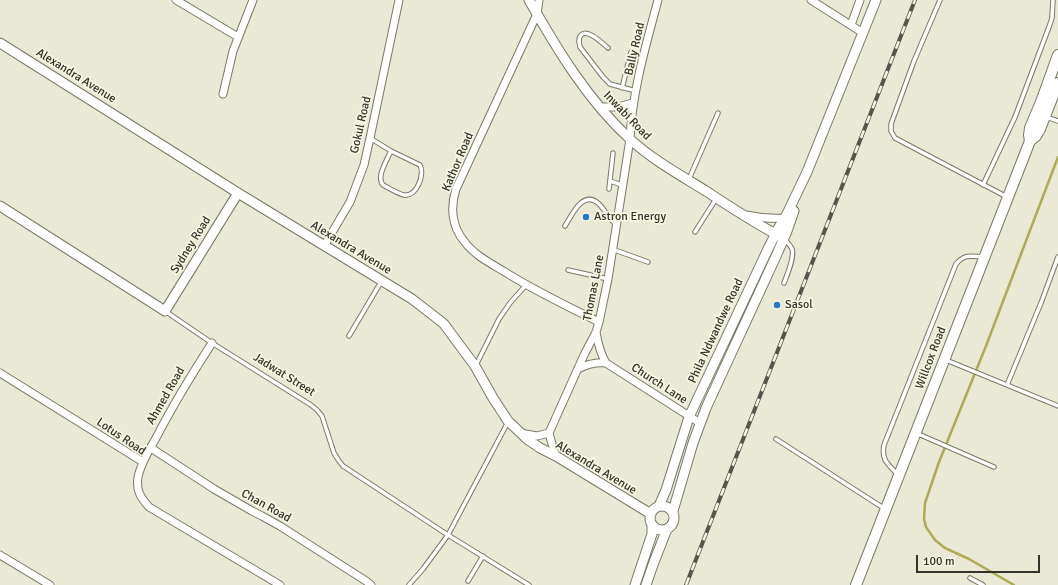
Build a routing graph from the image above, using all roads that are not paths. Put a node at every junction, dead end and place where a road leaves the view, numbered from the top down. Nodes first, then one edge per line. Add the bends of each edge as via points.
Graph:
1 (176, 0) edge
2 (253, 0) edge
3 (399, 0) edge
4 (529, 0) edge
5 (539, 0) edge
6 (658, 0) edge
7 (811, 0) edge
8 (860, 0) edge
9 (876, 0) edge
10 (940, 0) edge
11 (1054, 0) edge
12 (537, 14) junction
13 (851, 25) junction
14 (864, 33) junction
15 (238, 38) junction
16 (0, 43) edge
17 (608, 48) dead end
18 (631, 52) dead end
19 (1058, 55) edge
20 (1058, 83) edge
21 (622, 88) junction
22 (636, 92) junction
23 (223, 94) dead end
24 (634, 103) junction
25 (600, 107) junction
26 (718, 113) dead end
27 (1040, 115) junction
28 (1058, 121) edge
29 (370, 138) junction
30 (630, 139) junction
31 (391, 151) junction
32 (613, 153) dead end
33 (807, 172) junction
34 (688, 180) junction
35 (610, 181) junction
36 (622, 185) junction
37 (983, 185) junction
38 (609, 189) dead end
39 (238, 192) junction
40 (716, 198) junction
41 (1008, 198) junction
42 (0, 206) edge
43 (742, 214) junction
44 (785, 218) junction
45 (616, 225) junction
46 (565, 226) dead end
47 (695, 232) dead end
48 (780, 237) junction
49 (324, 246) junction
50 (612, 249) junction
51 (985, 257) junction
52 (1058, 257) edge
53 (648, 262) dead end
54 (568, 270) dead end
55 (608, 279) junction
56 (382, 281) junction
57 (784, 283) dead end
58 (526, 285) junction
59 (165, 311) junction
60 (599, 322) junction
61 (596, 332) junction
62 (349, 336) dead end
63 (212, 343) junction
64 (944, 359) junction
65 (606, 363) junction
66 (475, 366) junction
67 (578, 369) junction
68 (0, 373) edge
69 (1007, 385) junction
70 (1058, 406) edge
71 (689, 417) junction
72 (508, 421) junction
73 (700, 423) junction
74 (520, 433) junction
75 (549, 433) junction
76 (916, 433) junction
77 (776, 439) dead end
78 (151, 448) junction
79 (556, 456) junction
80 (143, 462) junction
81 (994, 467) dead end
82 (899, 475) junction
83 (659, 506) junction
84 (886, 509) junction
85 (673, 511) junction
86 (651, 514) junction
87 (652, 525) junction
88 (667, 529) junction
89 (448, 535) junction
90 (0, 555) edge
91 (482, 556) junction
92 (970, 578) dead end
93 (468, 581) dead end
94 (50, 585) edge
95 (280, 585) edge
96 (371, 585) edge
97 (409, 585) edge
98 (528, 585) edge
99 (635, 585) edge
100 (646, 585) edge
101 (856, 585) edge
102 (983, 585) edge

1 - 15 street
2 - 15 street
3 - 29 street, Gokul Road
4 - 12 street, Inwabi Road
5 - 12 street, Kathor Road
6 - 22 street, Bally Road
7 - 13 street
8 - 13 street
9 - 14 street, Phila Ndwandwe Road
10 - 37 lane via 914,61 891,124 891,131 895,138
11 - 37 lane via 1052,18 1026,90
12 - 25 street, Inwabi Road via 575,75
12 - 58 street, Kathor Road via 459,182 453,203 457,232 469,248
13 - 14 street
14 - 33 street, Phila Ndwandwe Road
15 - 23 street
16 - 39 street, Alexandra Avenue
17 - 21 lane via 589,33 582,34 578,41 603,77 610,84
18 - 21 lane
19 - 27 main road, Willcox Road
20 - 27 main road, Willcox Road
21 - 22 lane
22 - 24 street, Bally Road
24 - 25 street via 618,107
24 - 30 street, Bally Road
25 - 30 street, Inwabi Road
26 - 34 lane
27 - 28 lane
27 - 41 main road, Willcox Road via 1040,129 1030,141
29 - 31 lane
29 - 49 street, Gokul Road via 364,165 350,202
30 - 34 street, Inwabi Road
30 - 36 street, Thomas Lane
31 - 31 lane via 420,165 422,176 412,193 404,195 381,183 380,177
32 - 35 lane
33 - 44 street, Phila Ndwandwe Road
33 - 48 street, Phila Ndwandwe Road
34 - 40 street, Inwabi Road
35 - 36 lane
35 - 38 lane
36 - 45 street, Thomas Lane
37 - 41 lane
39 - 49 street, Alexandra Avenue
39 - 59 street, Sydney Road
40 - 43 street, Inwabi Road
40 - 47 lane
41 - 51 main road, Willcox Road
42 - 59 street, Jadwat Street
43 - 44 street, Inwabi Road via 768,219
43 - 48 street, Inwabi Road
44 - 48 street, Phila Ndwandwe Road
45 - 46 lane via 599,204 590,200 579,204
45 - 50 street, Thomas Lane
48 - 57 lane via 790,244 793,252
48 - 71 street, Phila Ndwandwe Road
48 - 73 street, Phila Ndwandwe Road
49 - 56 street, Alexandra Avenue
50 - 53 lane
50 - 55 street, Thomas Lane
51 - 64 main road, Willcox Road
51 - 82 lane via 966,256 956,264 884,445 882,451 886,462
52 - 69 lane
54 - 55 lane
55 - 60 street, Thomas Lane
56 - 62 lane
56 - 66 street, Alexandra Avenue via 412,299 444,324
58 - 60 street, Kathor Road
58 - 66 lane via 499,319
59 - 63 lane, Jadwat Street
60 - 61 street, Thomas Lane
61 - 65 street via 598,347
61 - 67 street, Thomas Lane
63 - 78 street, Ahmed Road via 180,394
63 - 89 lane, Jadwat Street via 311,405 322,416 334,453 343,466
64 - 69 lane
64 - 76 main road, Willcox Road
65 - 67 street via 594,362
65 - 71 street, Church Lane
66 - 72 street, Alexandra Avenue
67 - 75 street, Thomas Lane
68 - 80 street, Lotus Road
69 - 70 lane
71 - 73 street, Church Lane
71 - 83 street, Phila Ndwandwe Road
72 - 74 street, Alexandra Avenue
72 - 89 lane
73 - 85 street, Phila Ndwandwe Road
74 - 75 street via 537,436
74 - 79 street, Alexandra Avenue
75 - 79 street
76 - 81 lane
76 - 82 main road, Willcox Road
77 - 84 lane
78 - 80 street, Ahmed Road
78 - 96 street, Chan Road
79 - 86 street, Alexandra Avenue
80 - 95 street, Lotus Road via 138,476 138,492 149,507
82 - 84 main road, Willcox Road
83 - 85 street via 666,506
83 - 86 street
84 - 101 main road, Willcox Road
85 - 88 street via 673,524
86 - 87 street
87 - 88 street via 659,530
87 - 99 street via 652,534
88 - 100 street
89 - 91 lane, Jadwat Street
89 - 97 lane
90 - 94 street
91 - 93 lane
91 - 98 lane, Jadwat Street
92 - 102 lane

